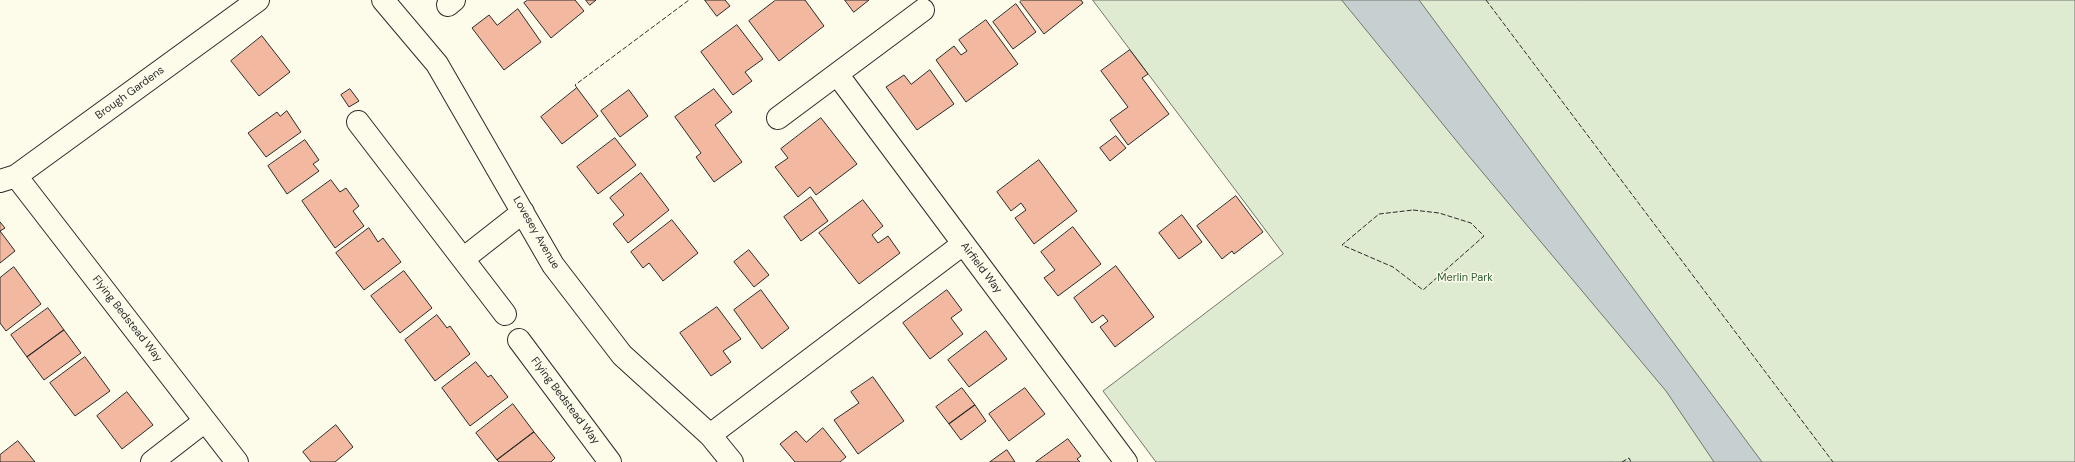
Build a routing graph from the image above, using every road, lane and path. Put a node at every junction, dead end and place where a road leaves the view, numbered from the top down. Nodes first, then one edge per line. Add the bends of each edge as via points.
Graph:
1 (258, 0) edge
2 (383, 0) edge
3 (923, 10) dead end
4 (837, 74) junction
5 (778, 118) dead end
6 (358, 122) dead end
7 (8, 178) edge
8 (523, 212) junction
9 (963, 244) junction
10 (463, 258) junction
11 (506, 314) dead end
12 (519, 340) dead end
13 (205, 421) junction
14 (710, 435) junction
15 (152, 462) edge
16 (237, 462) edge
17 (610, 462) edge
18 (732, 462) edge
19 (1126, 462) edge

1 - 7 street, Brough Gardens
2 - 8 street, Lovesey Avenue via 437,64
3 - 4 street
4 - 5 street
4 - 9 street, Airfield Way
6 - 10 street
7 - 13 street, Flying Bedstead Way
8 - 10 street
8 - 14 street, Lovesey Avenue via 553,265 622,355
9 - 14 street
9 - 19 street, Airfield Way
10 - 11 street
12 - 17 street, Flying Bedstead Way
13 - 15 street
13 - 16 street, Flying Bedstead Way
14 - 18 street, Lovesey Avenue

